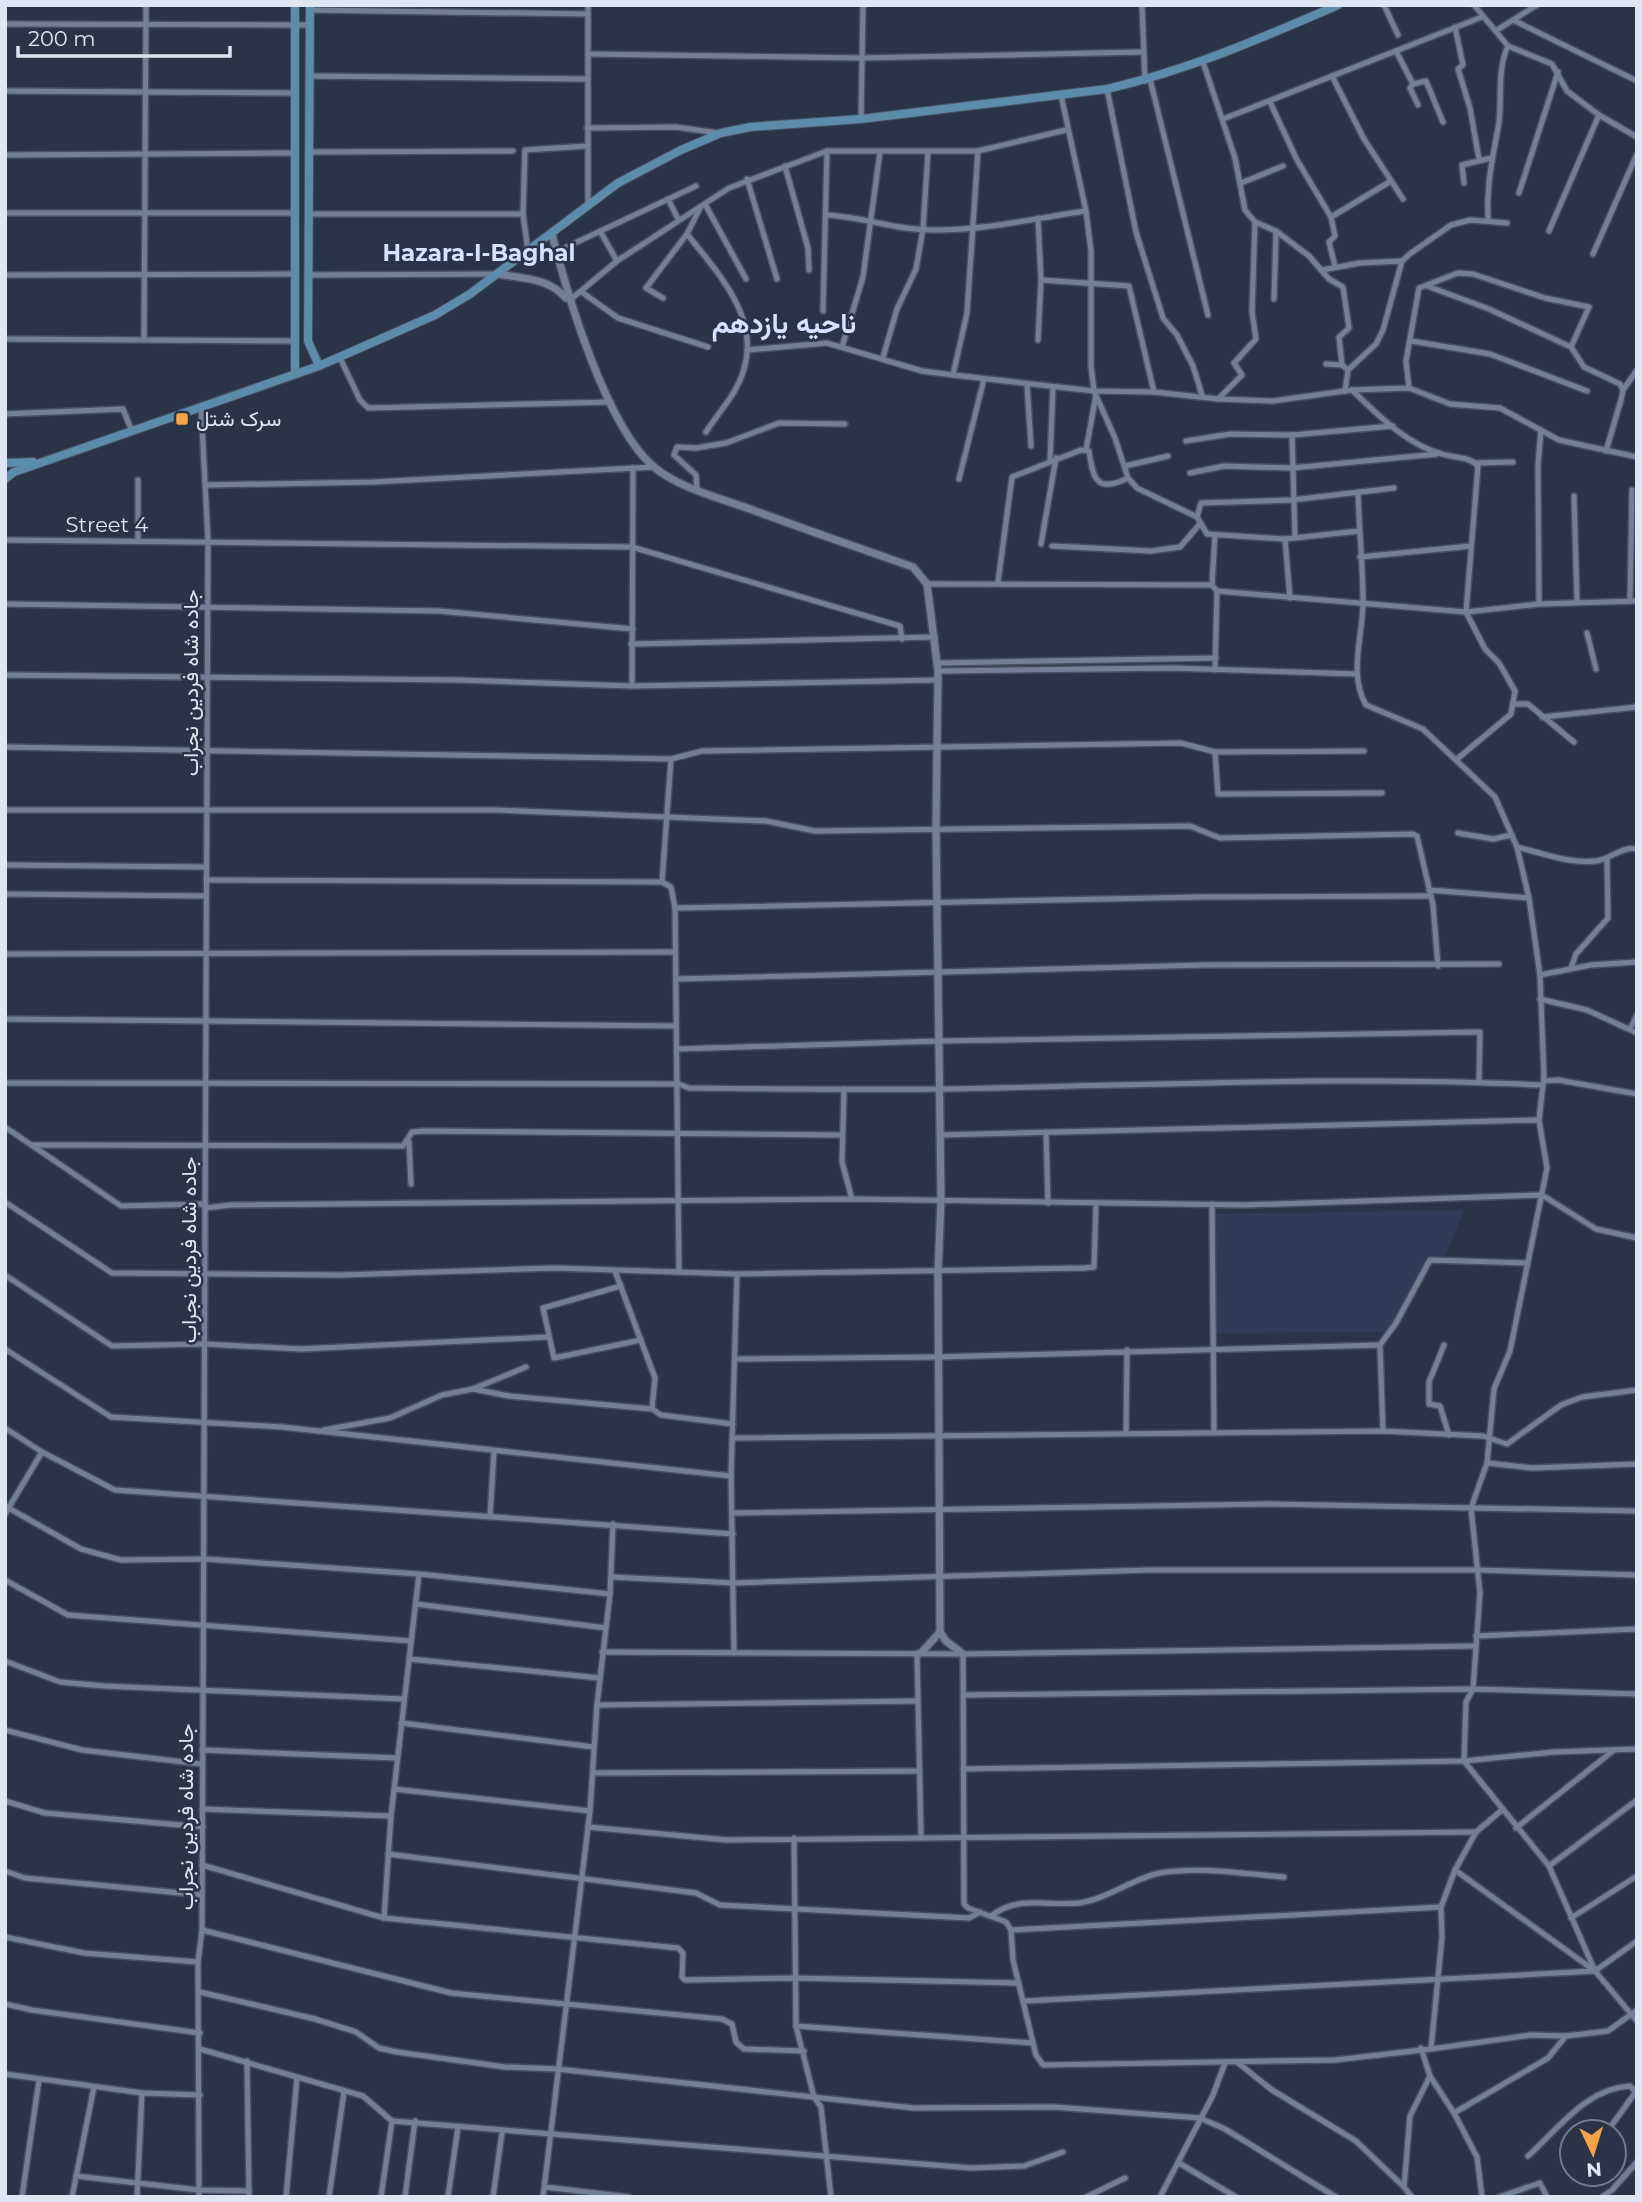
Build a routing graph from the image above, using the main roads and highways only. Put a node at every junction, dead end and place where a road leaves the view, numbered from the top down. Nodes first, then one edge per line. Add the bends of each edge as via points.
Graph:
1 (295, 5) edge
2 (1338, 5) edge
3 (310, 7) edge
4 (319, 366) junction
5 (295, 374) junction
6 (56, 457) junction
7 (5, 463) edge
8 (5, 479) edge

1 - 5 main road
2 - 4 main road via 1203,62 1107,89 721,133 646,167 435,315
3 - 4 main road via 308,341
4 - 5 main road
5 - 6 main road
6 - 7 main road
6 - 8 main road

